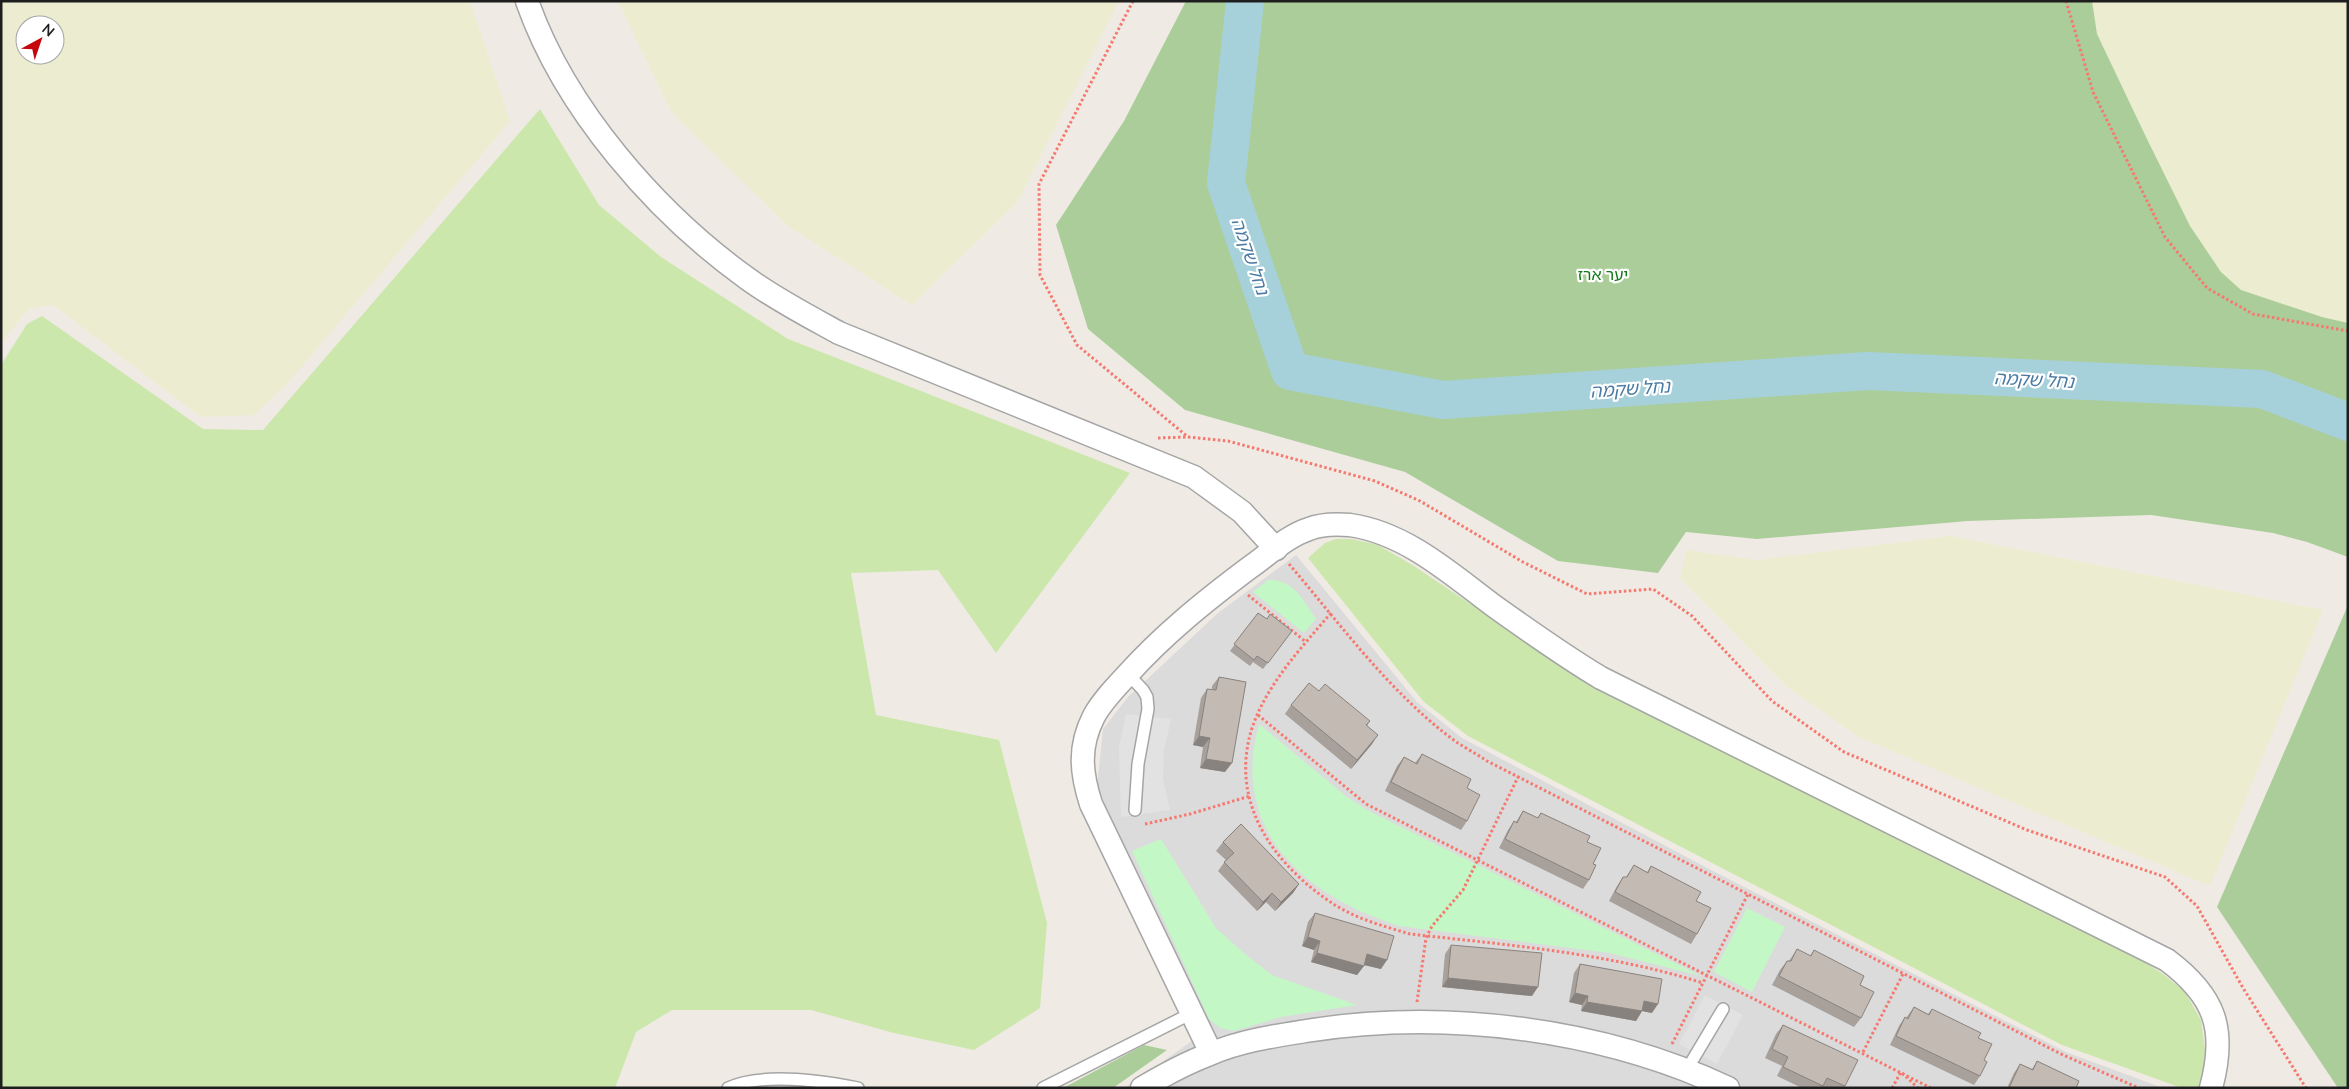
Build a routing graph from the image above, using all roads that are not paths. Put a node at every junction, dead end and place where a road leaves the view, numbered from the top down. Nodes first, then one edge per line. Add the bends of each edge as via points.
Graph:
1 (527, 1) edge
2 (1276, 549) junction
3 (1128, 674) junction
4 (1135, 810) dead end
5 (1722, 1009) dead end
6 (1190, 1014) junction
7 (1211, 1053) junction
8 (1686, 1071) junction
9 (728, 1088) edge
10 (858, 1088) edge
11 (1043, 1088) edge
12 (1142, 1088) edge
13 (1728, 1088) edge
14 (2211, 1088) edge

1 - 2 street via 555,66 609,145 677,220 748,279 787,305 840,333 1194,477 1242,512
2 - 3 street via 1172,629
2 - 14 street via 1309,529 1326,526 1349,525 1403,542 1563,655 1601,678 2167,960 2188,976 2214,1012 2218,1055
3 - 4 lane via 1147,697 1148,709 1138,764
3 - 6 street via 1094,717 1083,755 1082,778 1090,804
5 - 8 lane
6 - 7 street
6 - 11 lane
7 - 8 street via 1277,1035 1331,1027 1445,1021 1558,1036 1610,1047
7 - 12 street
8 - 13 street
9 - 10 lane via 764,1080 798,1080

